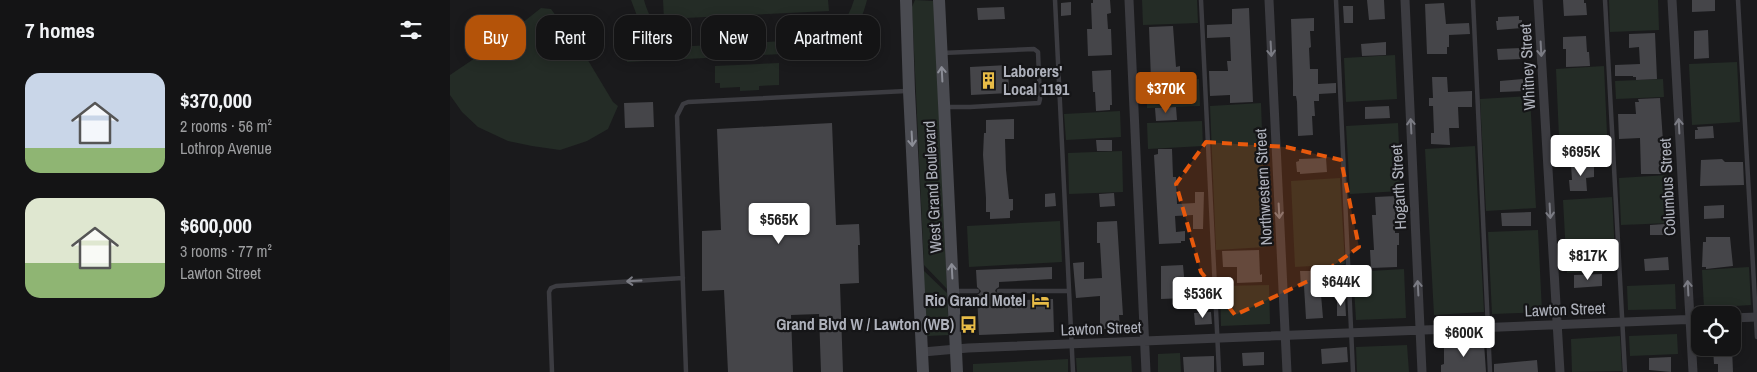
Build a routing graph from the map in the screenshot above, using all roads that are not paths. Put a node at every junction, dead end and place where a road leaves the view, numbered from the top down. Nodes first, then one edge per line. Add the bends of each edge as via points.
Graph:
1 (906, 0) edge
2 (939, 0) edge
3 (1055, 0) edge
4 (1129, 0) edge
5 (1201, 0) edge
6 (1269, 0) edge
7 (1336, 0) edge
8 (1405, 0) edge
9 (1473, 0) edge
10 (1538, 0) edge
11 (1605, 0) edge
12 (1672, 0) edge
13 (1738, 0) edge
14 (942, 53) junction
15 (909, 91) junction
16 (944, 106) junction
17 (683, 278) junction
18 (953, 291) junction
19 (977, 291) dead end
20 (999, 291) dead end
21 (1069, 291) junction
22 (1756, 317) edge
23 (1741, 318) edge
24 (1690, 320) junction
25 (1622, 322) junction
26 (1557, 325) junction
27 (1488, 328) junction
28 (1420, 330) junction
29 (1351, 333) junction
30 (1285, 335) junction
31 (1218, 338) junction
32 (1757, 338) edge
33 (1144, 341) junction
34 (1072, 344) junction
35 (956, 350) junction
36 (922, 352) junction
37 (552, 372) edge
38 (686, 372) edge
39 (923, 372) edge
40 (957, 372) edge
41 (1073, 372) edge
42 (1146, 372) edge
43 (1219, 372) edge
44 (1286, 372) edge
45 (1353, 372) edge
46 (1422, 372) edge
47 (1490, 372) edge
48 (1560, 372) edge
49 (1625, 372) edge
50 (1693, 372) edge

1 - 15 main road, West Grand Boulevard
2 - 14 main road, West Grand Boulevard
3 - 21 lane
4 - 33 street
5 - 31 lane
6 -> 30 street, Northwestern Street
7 - 29 lane
28 -> 8 street, Hogarth Street
9 - 27 lane
10 -> 26 street, Whitney Street
11 - 25 lane
24 -> 12 street, Columbus Street
13 - 22 lane
16 -> 14 main road, West Grand Boulevard
14 - 16 lane via 1036,50 1040,99 1036,104 970,108
15 - 17 lane via 683,104 677,116
15 -> 36 main road, West Grand Boulevard
18 -> 16 main road, West Grand Boulevard
17 -> 37 lane via 550,288
17 - 38 lane
18 - 19 lane
18 - 35 main road, West Grand Boulevard
20 - 21 lane
21 - 34 lane
22 - 23 street
22 - 32 lane
24 - 25 street, Lawton Street
24 - 50 street, Columbus Street
25 - 26 street, Lawton Street
25 - 49 lane
26 - 27 street, Lawton Street
26 - 48 street, Whitney Street
27 - 28 street, Lawton Street
27 - 47 lane
28 - 29 street, Lawton Street
28 - 46 street, Hogarth Street
29 - 30 street, Lawton Street
29 - 45 lane
30 - 31 street, Lawton Street
30 - 44 street, Northwestern Street
31 - 33 street, Lawton Street
31 - 43 lane
33 - 34 street, Lawton Street
33 - 42 street
34 - 35 street, Lawton Street
34 - 41 lane
35 - 36 street, Lawton Street
35 - 40 main road, West Grand Boulevard
36 - 39 main road, West Grand Boulevard

